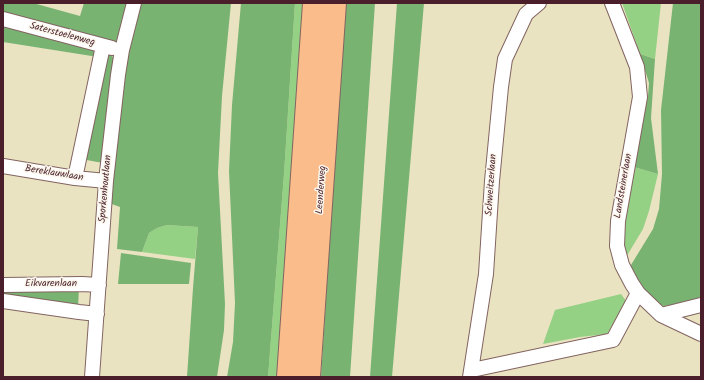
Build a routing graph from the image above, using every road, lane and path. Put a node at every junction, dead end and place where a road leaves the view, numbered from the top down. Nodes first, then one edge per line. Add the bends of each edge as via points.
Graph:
1 (134, 3) edge
2 (314, 3) edge
3 (335, 3) edge
4 (539, 3) edge
5 (612, 3) edge
6 (3, 19) edge
7 (103, 46) junction
8 (122, 50) junction
9 (3, 166) edge
10 (75, 178) junction
11 (106, 181) junction
12 (3, 285) edge
13 (99, 285) junction
14 (638, 294) junction
15 (3, 301) edge
16 (701, 305) edge
17 (97, 314) junction
18 (661, 315) junction
19 (701, 334) edge
20 (471, 373) edge
21 (92, 377) edge
22 (288, 377) edge
23 (308, 377) edge

1 - 8 street, Sporkenhoutlaan
2 - 22 main road
3 - 23 main road, Leenderweg
4 - 20 street, Schweitzerlaan via 526,14 505,59 486,274
5 - 14 street, Landsteinerlaan via 638,67 640,97 618,221 617,246 622,265
6 - 7 street, Saterstoelenweg
7 - 8 street, Saterstoelenweg
7 - 10 street
8 - 11 street, Sporkenhoutlaan
9 - 10 street, Bereklauwlaan
10 - 11 street, Bereklauwlaan
11 - 13 street, Sporkenhoutlaan
12 - 13 street, Eikvarenlaan
13 - 17 street, Sporkenhoutlaan
14 - 18 street, Landsteinerlaan
14 - 20 street via 613,340
15 - 17 street, Eikvarenlaan
16 - 18 street
17 - 21 street, Sporkenhoutlaan
18 - 19 street, Landsteinerlaan

